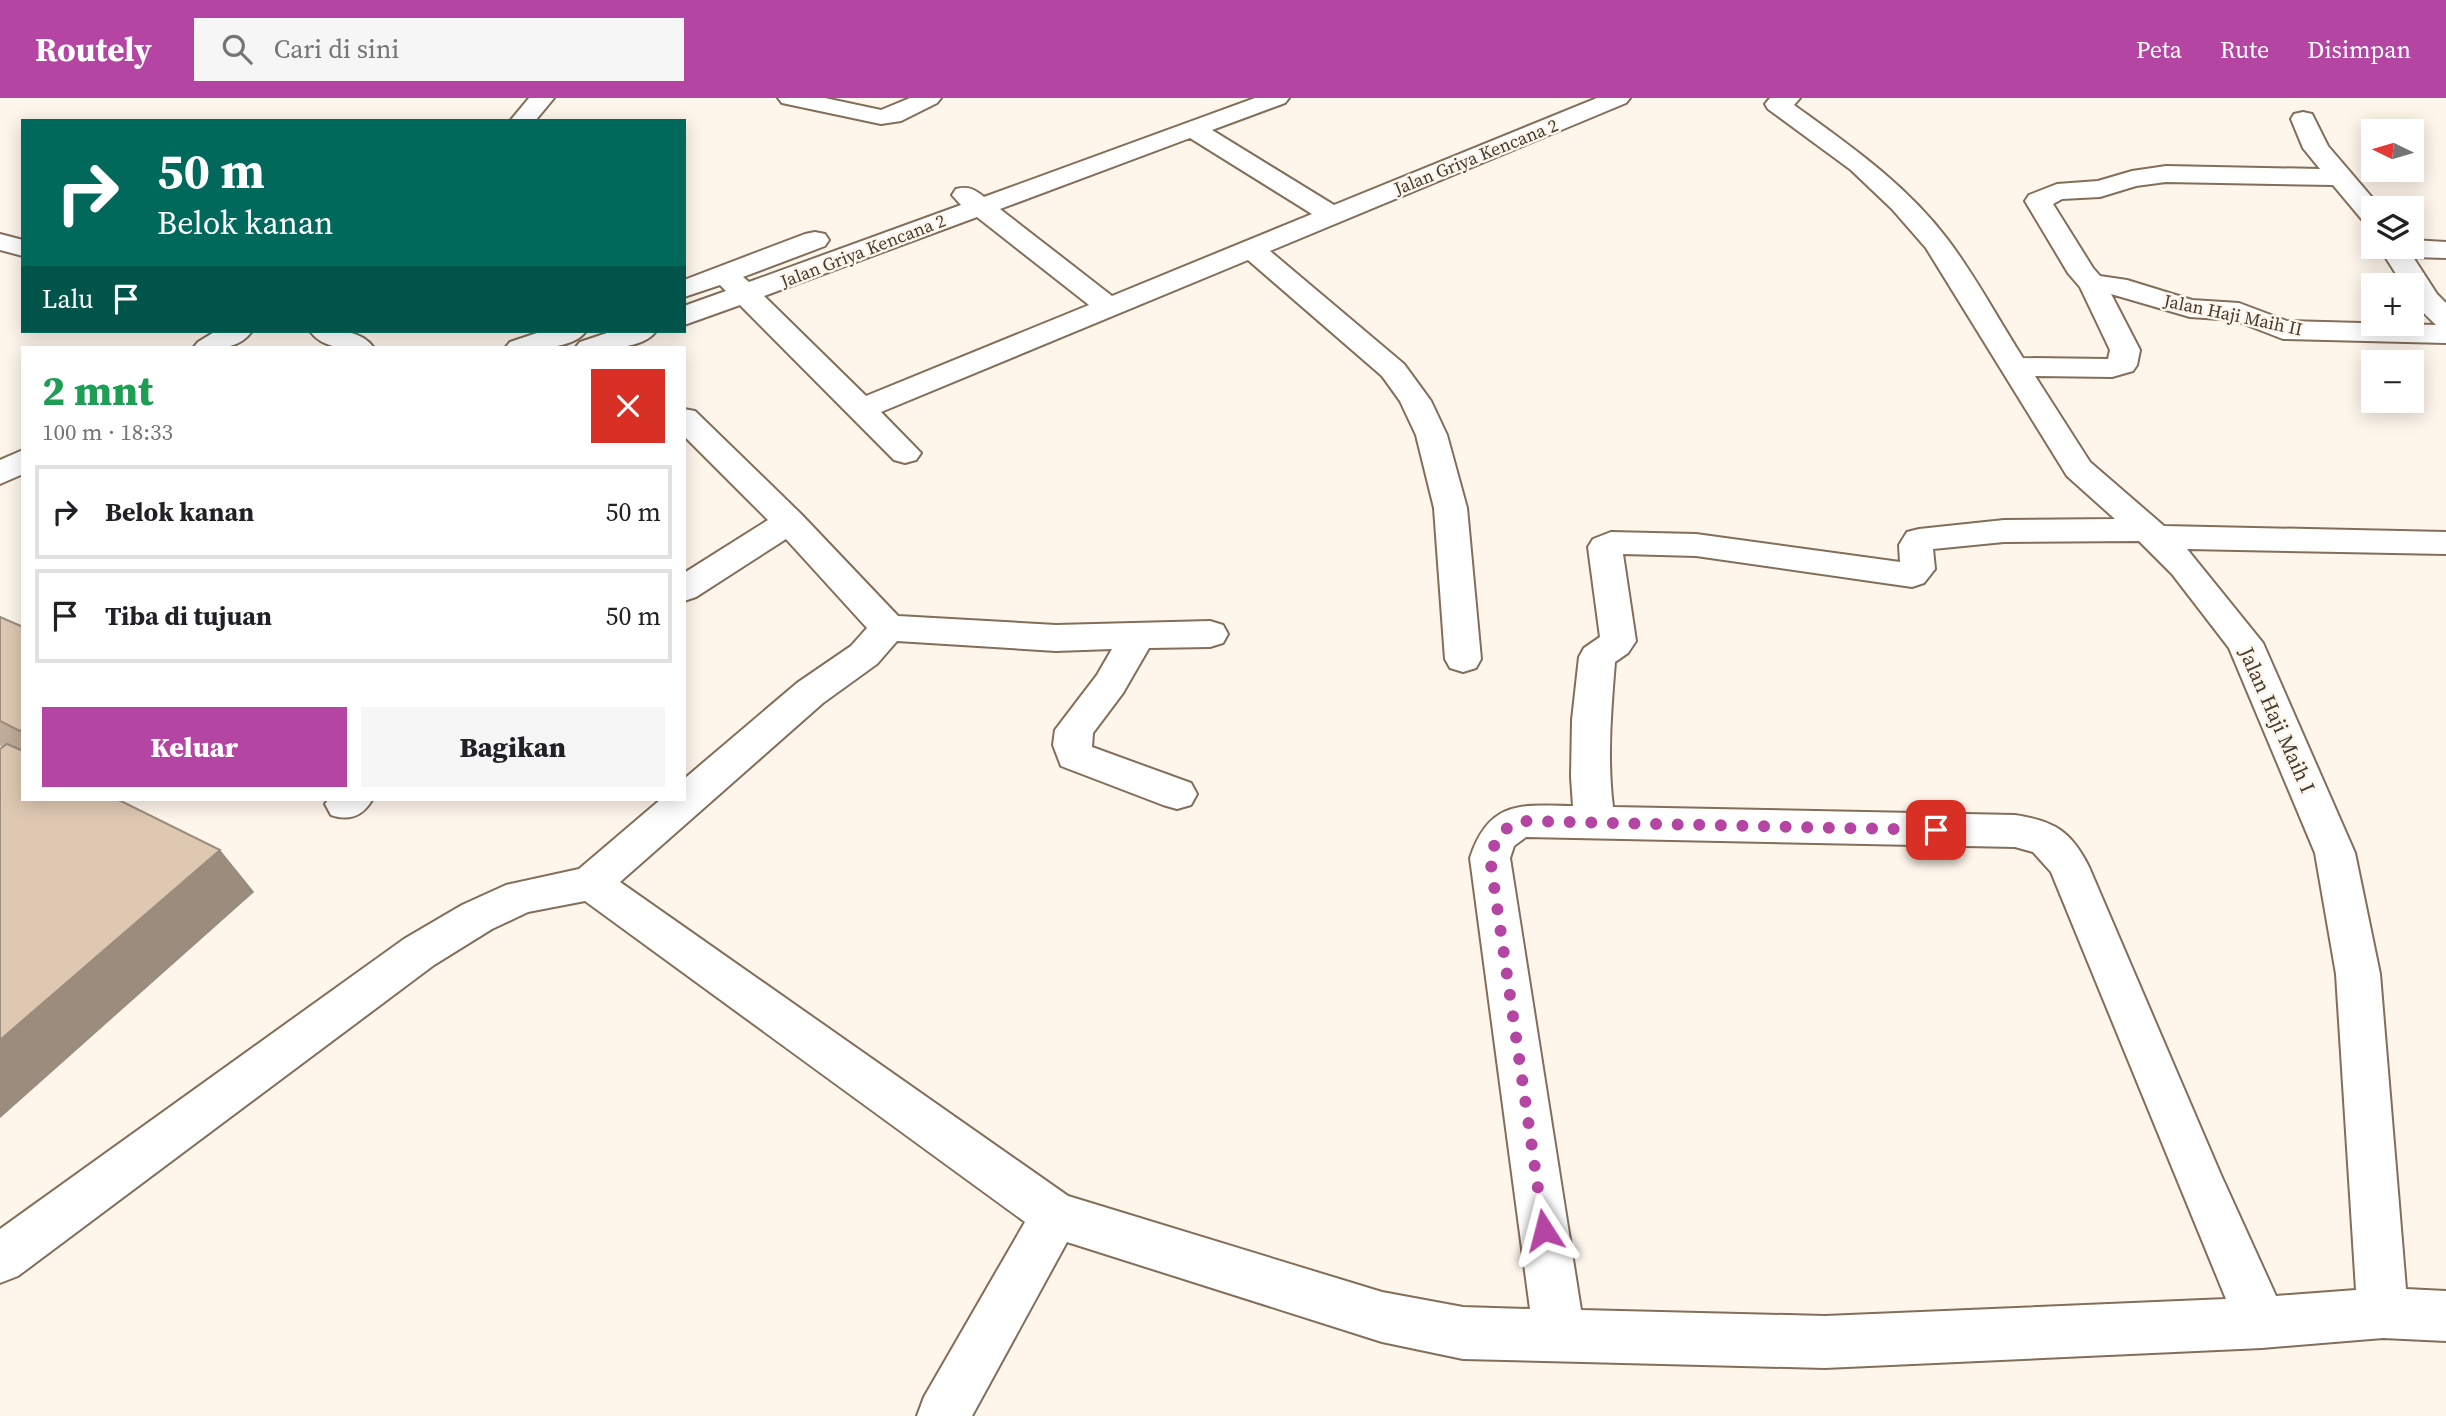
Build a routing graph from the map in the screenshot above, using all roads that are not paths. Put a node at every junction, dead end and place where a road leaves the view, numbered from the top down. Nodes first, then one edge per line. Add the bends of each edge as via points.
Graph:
1 (542, 98) edge
2 (790, 98) edge
3 (929, 98) edge
4 (1277, 98) edge
5 (1618, 98) edge
6 (1788, 98) edge
7 (524, 119) edge
8 (2303, 119) dead end
9 (1192, 129) junction
10 (2341, 177) junction
11 (982, 179) dead end
12 (2361, 201) edge
13 (981, 206) junction
14 (1333, 216) junction
15 (840, 231) dead end
16 (0, 242) edge
17 (21, 247) edge
18 (1251, 249) junction
19 (2424, 249) edge
20 (2446, 250) edge
21 (2401, 259) edge
22 (725, 274) junction
23 (2092, 283) junction
24 (686, 288) edge
25 (744, 296) junction
26 (1110, 307) junction
27 (686, 315) edge
28 (2446, 319) edge
29 (234, 333) edge
30 (329, 333) edge
31 (565, 333) edge
32 (633, 333) edge
33 (2446, 334) edge
34 (603, 342) edge
35 (211, 346) edge
36 (355, 346) edge
37 (526, 346) edge
38 (2012, 368) junction
39 (859, 410) junction
40 (686, 420) edge
41 (905, 453) dead end
42 (789, 522) junction
43 (2150, 533) junction
44 (2446, 543) edge
45 (686, 588) edge
46 (888, 628) junction
47 (1210, 634) dead end
48 (1138, 636) junction
49 (1463, 659) dead end
50 (1177, 794) dead end
51 (686, 801) edge
52 (686, 801) edge
53 (1595, 823) junction
54 (591, 883) junction
55 (1055, 1215) junction
56 (0, 1259) edge
57 (2383, 1313) junction
58 (2446, 1316) edge
59 (2262, 1323) junction
60 (1559, 1336) junction
61 (943, 1416) edge

1 - 7 street
2 - 3 street via 881,117
4 - 9 street, Jalan Griya Kencana 2
5 - 14 street, Jalan Griya Kencana 2
6 - 38 street, Jalan Haji Maih I via 1777,104 1860,165 1937,244
8 - 10 street via 2316,148
9 - 13 street, Jalan Griya Kencana 2
9 - 14 street
10 - 12 street
10 - 23 street via 2166,174 2100,189 2057,192 2038,201
11 - 13 street, Jalan Griya Kencana 2 via 949,190
13 - 25 street, Jalan Griya Kencana 2
13 - 26 street, Jalan Griya Kencana 2
14 - 18 street, Jalan Griya Kencana 2
15 - 22 street, Jalan Griya Kencana 2
16 - 17 street
18 - 26 street, Jalan Griya Kencana 2
18 - 49 street via 1393,370 1427,422 1447,486
19 - 20 street
21 - 28 street via 2426,299
22 - 24 street, Jalan Griya Kencana 2
22 - 25 street, Jalan Griya Kencana 2
23 - 33 street, Jalan Haji Maih II via 2117,286 2190,309 2239,312 2283,330
23 - 38 street via 2125,351 2122,365
25 - 27 street, Jalan Griya Kencana 2
25 - 39 street, Jalan Griya Kencana 2
26 - 39 street, Jalan Griya Kencana 2
29 - 35 street
30 - 36 street
31 - 37 street
32 - 34 street
38 - 43 street, Jalan Haji Maih I via 2078,469
39 - 41 street, Jalan Griya Kencana 2
40 - 42 street
42 - 45 street
42 - 46 street
43 - 44 street
43 - 53 street via 2016,530 1936,536 1919,540 1918,569 1912,575 1696,545 1611,543 1605,547 1606,564 1618,641 1597,657 1590,776
43 - 57 street, Jalan Haji Maih I via 2184,566 2245,643 2335,853 2358,974
46 - 48 street via 1056,638
46 - 51 street via 864,655 810,693
47 - 48 street
48 - 50 street via 1110,684 1074,730 1072,745 1075,756
52 - 54 street
53 - 59 street via 2040,835 2057,848 2069,867
53 - 60 street via 1521,821 1505,827 1490,858
54 - 55 street
54 - 56 street via 521,897 419,952
55 - 60 street via 1382,1317 1463,1333
55 - 61 street
57 - 58 street
57 - 59 street
59 - 60 street via 1825,1342

